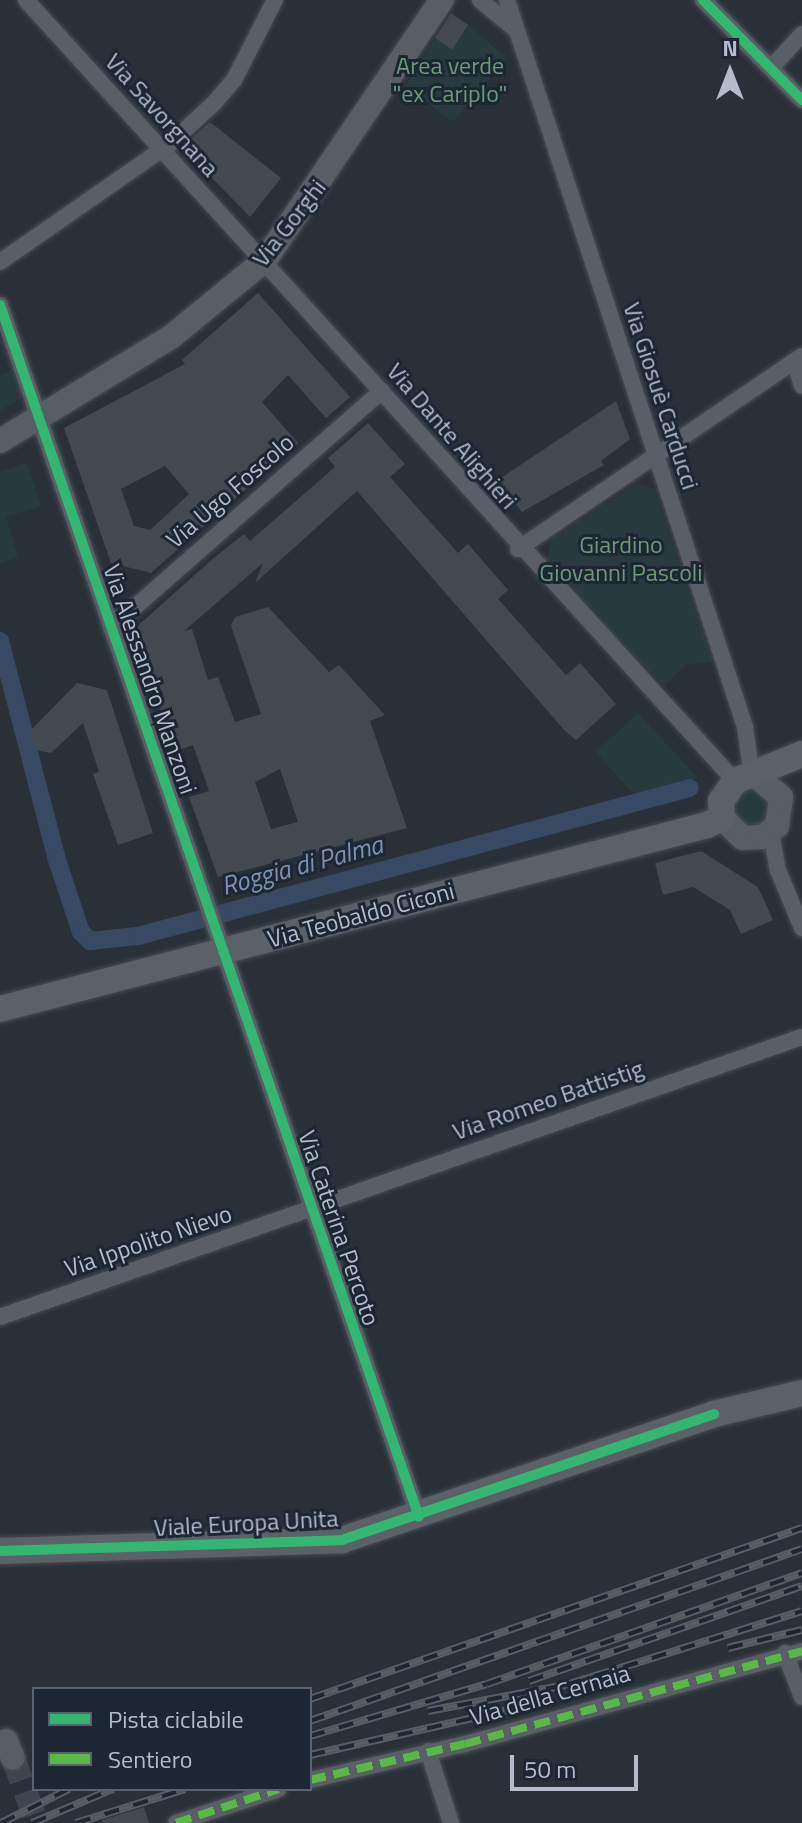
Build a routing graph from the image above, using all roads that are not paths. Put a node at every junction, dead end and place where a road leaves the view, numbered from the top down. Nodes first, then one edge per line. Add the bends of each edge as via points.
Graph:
1 (26, 0) edge
2 (275, 0) edge
3 (442, 0) edge
4 (480, 0) edge
5 (507, 0) edge
6 (703, 0) edge
7 (517, 31) junction
8 (802, 34) edge
9 (771, 68) junction
10 (802, 100) edge
11 (160, 150) junction
12 (265, 260) junction
13 (0, 262) edge
14 (0, 305) edge
15 (798, 359) edge
16 (802, 386) edge
17 (382, 391) junction
18 (41, 418) junction
19 (0, 441) edge
20 (654, 457) junction
21 (518, 549) junction
22 (111, 628) junction
23 (802, 754) edge
24 (748, 779) junction
25 (802, 802) edge
26 (722, 818) junction
27 (776, 825) junction
28 (802, 928) edge
29 (219, 940) junction
30 (0, 1009) edge
31 (802, 1037) edge
32 (311, 1209) junction
33 (0, 1317) edge
34 (802, 1393) edge
35 (419, 1517) junction
36 (0, 1551) edge
37 (794, 1652) edge
38 (802, 1697) edge
39 (428, 1751) junction
40 (312, 1780) edge
41 (273, 1791) edge
42 (176, 1823) edge
43 (451, 1823) edge

1 - 11 street, Via Savorgnana
2 - 11 street via 234,80
3 - 12 street, Via Gorghi
4 - 7 street
5 - 7 street, Via Giosuè Carducci
6 - 9 street
7 - 20 street, Via Giosuè Carducci
8 - 9 street
9 - 10 street
11 - 12 street, Via Savorgnana
11 - 13 street
12 - 17 street, Via Dante Alighieri
12 - 18 street, Via Gorghi via 171,337
14 - 18 street, Via Alessandro Manzoni
15 - 16 street
15 - 20 street
17 - 21 street, Via Dante Alighieri
17 - 22 street, Via Ugo Foscolo
18 - 19 street, Via Gorghi
18 - 22 street, Via Alessandro Manzoni
20 - 21 street
20 - 24 street, Via Giosuè Carducci via 745,727
21 - 24 street, Via Dante Alighieri
22 - 29 street, Via Alessandro Manzoni
23 - 24 main road
24 - 26 main road via 721,801
24 - 27 street via 781,797
25 - 27 street
26 - 27 street via 743,838
26 - 29 main road, Via Teobaldo Ciconi
27 - 28 street via 778,870
29 - 30 main road, Via Teobaldo Ciconi
29 - 32 street, Via Caterina Percoto
31 - 32 street, Via Romeo Battistig
32 - 33 street, Via Ippolito Nievo
32 - 35 street, Via Caterina Percoto
34 - 35 main road, Viale Europa Unita via 714,1414
35 - 36 main road, Viale Europa Unita via 342,1540 293,1546
37 - 38 street
37 - 39 street, Via della Cernaia
39 - 40 street, Via della Cernaia
39 - 43 street
41 - 42 street

